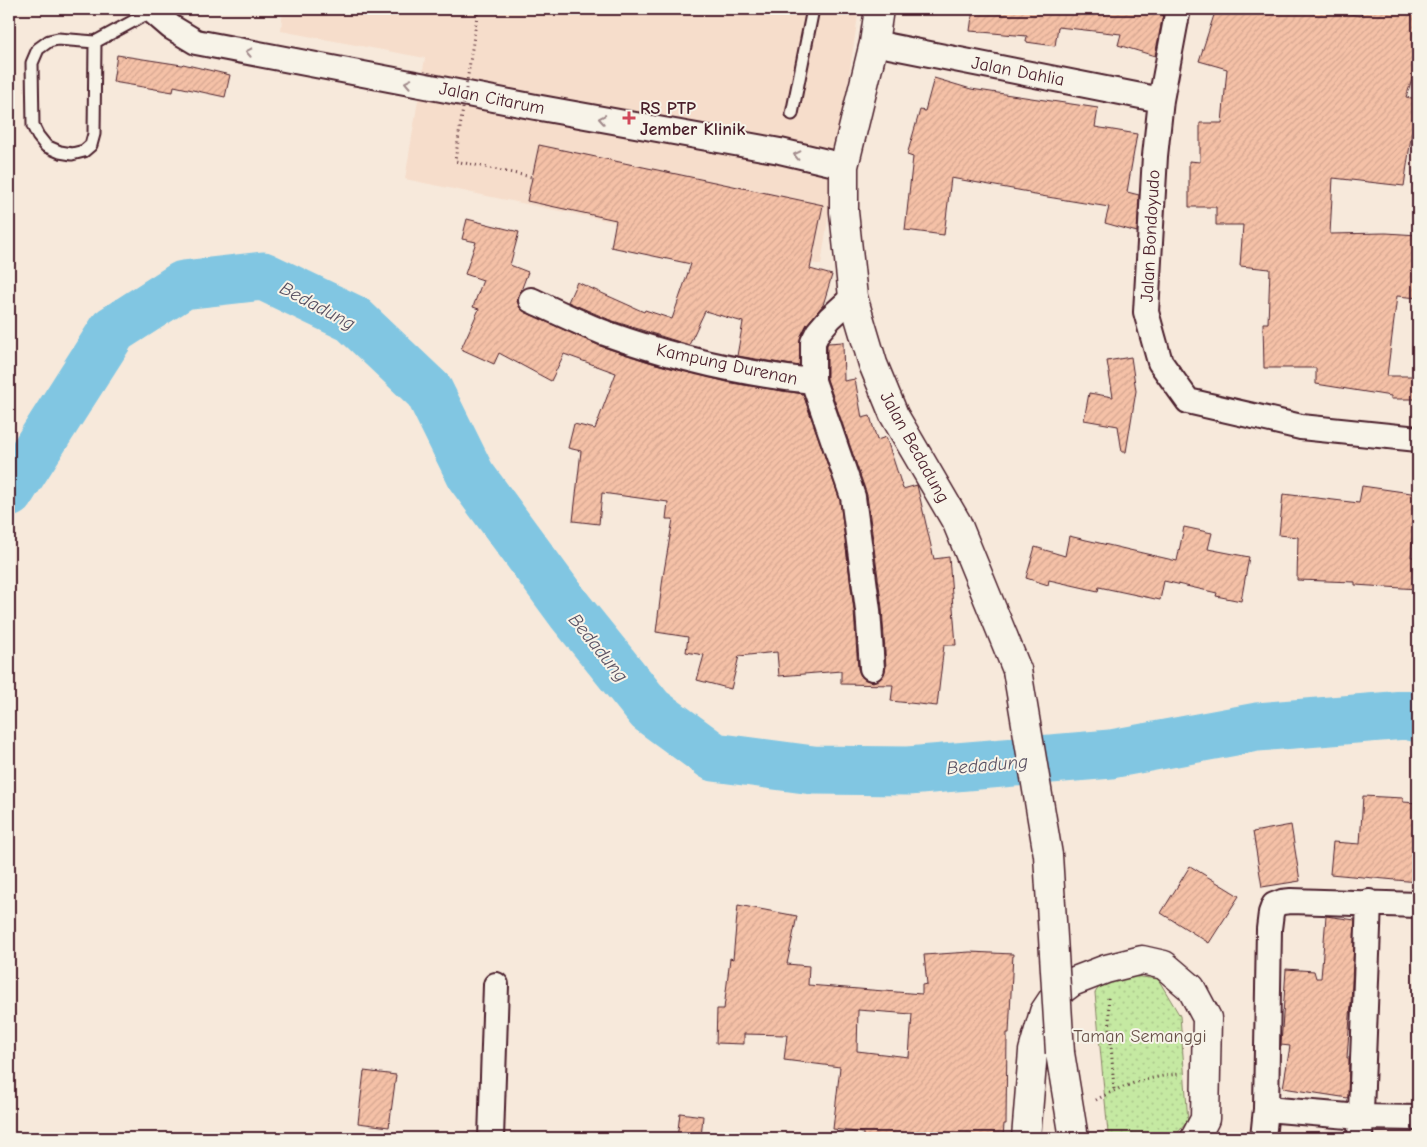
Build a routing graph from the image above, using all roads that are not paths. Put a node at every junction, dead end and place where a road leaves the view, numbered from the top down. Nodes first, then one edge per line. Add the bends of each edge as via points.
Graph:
1 (813, 9) edge
2 (879, 9) edge
3 (1178, 9) edge
4 (151, 10) edge
5 (95, 42) junction
6 (874, 43) junction
7 (1161, 100) junction
8 (792, 114) dead end
9 (844, 166) junction
10 (854, 297) junction
11 (531, 300) dead end
12 (814, 381) junction
13 (1418, 439) edge
14 (872, 668) dead end
15 (1369, 902) junction
16 (1418, 905) edge
17 (496, 985) dead end
18 (1266, 1109) junction
19 (1418, 1118) edge
20 (1072, 1127) edge
21 (1360, 1128) edge
22 (491, 1138) edge
23 (1026, 1138) edge
24 (1196, 1138) edge
25 (1263, 1138) edge

1 - 8 lane
2 - 6 main road, Jalan Bedadung
3 - 7 street, Jalan Bondoyudo
4 - 5 lane
9 -> 4 street, Jalan Citarum via 780,151 196,42
5 - 5 lane via 49,41 38,49 32,63 33,126 46,146 60,152 72,154 92,145
6 - 7 street, Jalan Dahlia
6 - 9 main road, Jalan Bedadung
7 - 13 street, Jalan Bondoyudo via 1146,312 1160,362 1188,401 1301,427
9 - 10 main road, Jalan Bedadung via 844,212
10 - 12 street, Kampung Durenan via 830,318 813,342
10 - 20 main road, Jalan Bedadung, bridge via 873,364 894,415 957,523 1017,670 1048,856 1060,1053
11 - 12 street, Kampung Durenan via 603,332 672,356 778,378
12 - 14 street, Kampung Durenan via 853,497
15 - 16 street
15 - 18 street via 1291,901 1274,905 1270,928
15 - 21 street
17 - 22 street
18 - 21 street
18 - 25 street
19 - 21 street
23 - 24 main road via 1033,1051 1044,1012 1056,994 1072,982 1142,960 1164,965 1190,988 1207,1018 1205,1119

